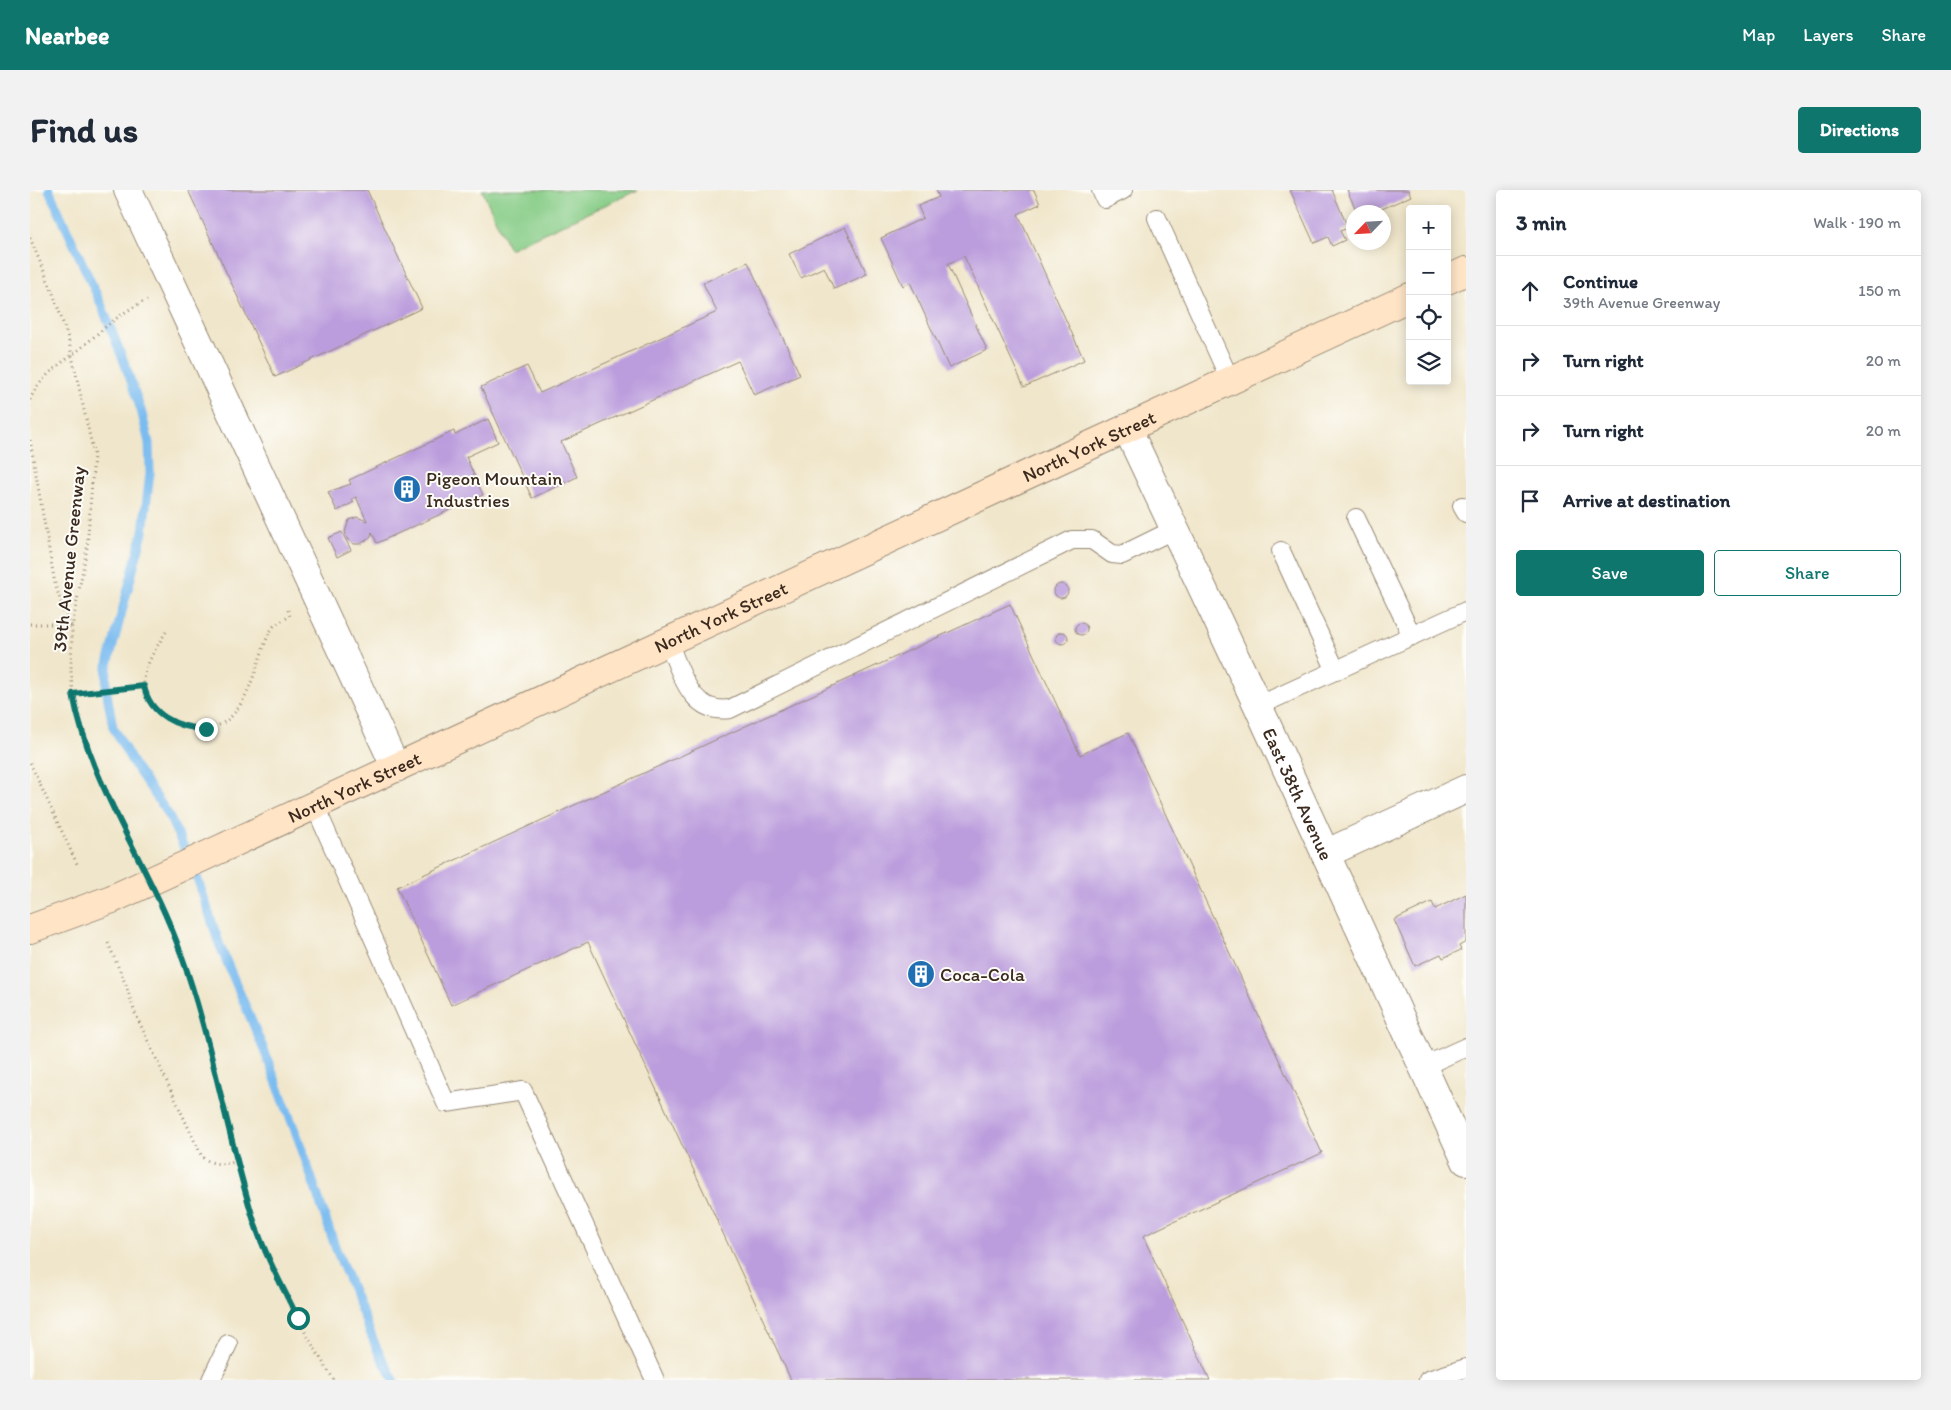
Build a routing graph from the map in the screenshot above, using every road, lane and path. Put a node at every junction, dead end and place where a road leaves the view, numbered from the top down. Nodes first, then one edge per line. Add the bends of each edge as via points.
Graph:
1 (128, 190) edge
2 (1101, 190) edge
3 (1123, 190) edge
4 (1157, 218) dead end
5 (30, 238) edge
6 (1466, 271) edge
7 (1451, 278) edge
8 (148, 299) dead end
9 (1406, 299) edge
10 (72, 355) junction
11 (1230, 380) junction
12 (30, 400) edge
13 (1127, 428) junction
14 (30, 440) edge
15 (1356, 518) dead end
16 (1175, 529) junction
17 (1281, 551) dead end
18 (1466, 611) edge
19 (290, 616) dead end
20 (30, 624) edge
21 (72, 627) junction
22 (166, 632) dead end
23 (1412, 636) junction
24 (668, 642) junction
25 (1336, 671) junction
26 (144, 686) junction
27 (73, 694) junction
28 (1258, 706) junction
29 (30, 763) edge
30 (396, 768) junction
31 (1466, 789) edge
32 (314, 806) junction
33 (1325, 854) junction
34 (141, 865) dead end
35 (78, 866) dead end
36 (158, 900) dead end
37 (30, 929) edge
38 (108, 942) dead end
39 (1466, 1047) edge
40 (1422, 1067) junction
41 (1466, 1161) edge
42 (237, 1162) junction
43 (228, 1344) dead end
44 (1466, 1368) edge
45 (211, 1380) edge
46 (334, 1380) edge
47 (654, 1380) edge
48 (1428, 1380) edge

1 - 30 street
2 - 3 lane via 1105,199
4 - 11 lane
5 - 10 path, 39th Avenue Greenway via 60,314
6 - 7 main road
8 - 10 path via 117,316
9 - 11 main road, North York Street
10 - 12 path via 36,387
10 - 21 path, 39th Avenue Greenway via 94,455 87,548
11 - 13 main road, North York Street
13 - 16 street, East 38th Avenue
13 - 24 main road, North York Street
14 - 21 path via 55,584
15 - 23 lane
16 - 24 lane via 1122,555 1112,554 1092,540 1072,540 730,709 717,711 705,707 695,698
16 - 28 street, East 38th Avenue
17 - 25 lane
18 - 23 lane
19 - 26 path via 269,633 243,700 217,726 195,729 163,716 152,708
20 - 21 path
21 - 27 path, 39th Avenue Greenway
22 - 26 path via 150,659
23 - 25 lane
24 - 30 main road, North York Street
25 - 28 lane
26 - 27 path
27 - 34 path, 39th Avenue Greenway via 90,754
28 - 33 street, East 38th Avenue
29 - 35 path
30 - 32 main road, North York Street
31 - 33 street
32 - 37 main road, North York Street, bridge via 112,899
32 - 47 lane via 446,1103 523,1091
33 - 40 street, East 38th Avenue
36 - 42 path via 180,949 198,1005
38 - 42 path via 135,1013 202,1157 220,1165
39 - 40 lane
40 - 41 street, East 38th Avenue
42 - 46 path via 255,1223 274,1270
43 - 45 lane
44 - 48 lane

